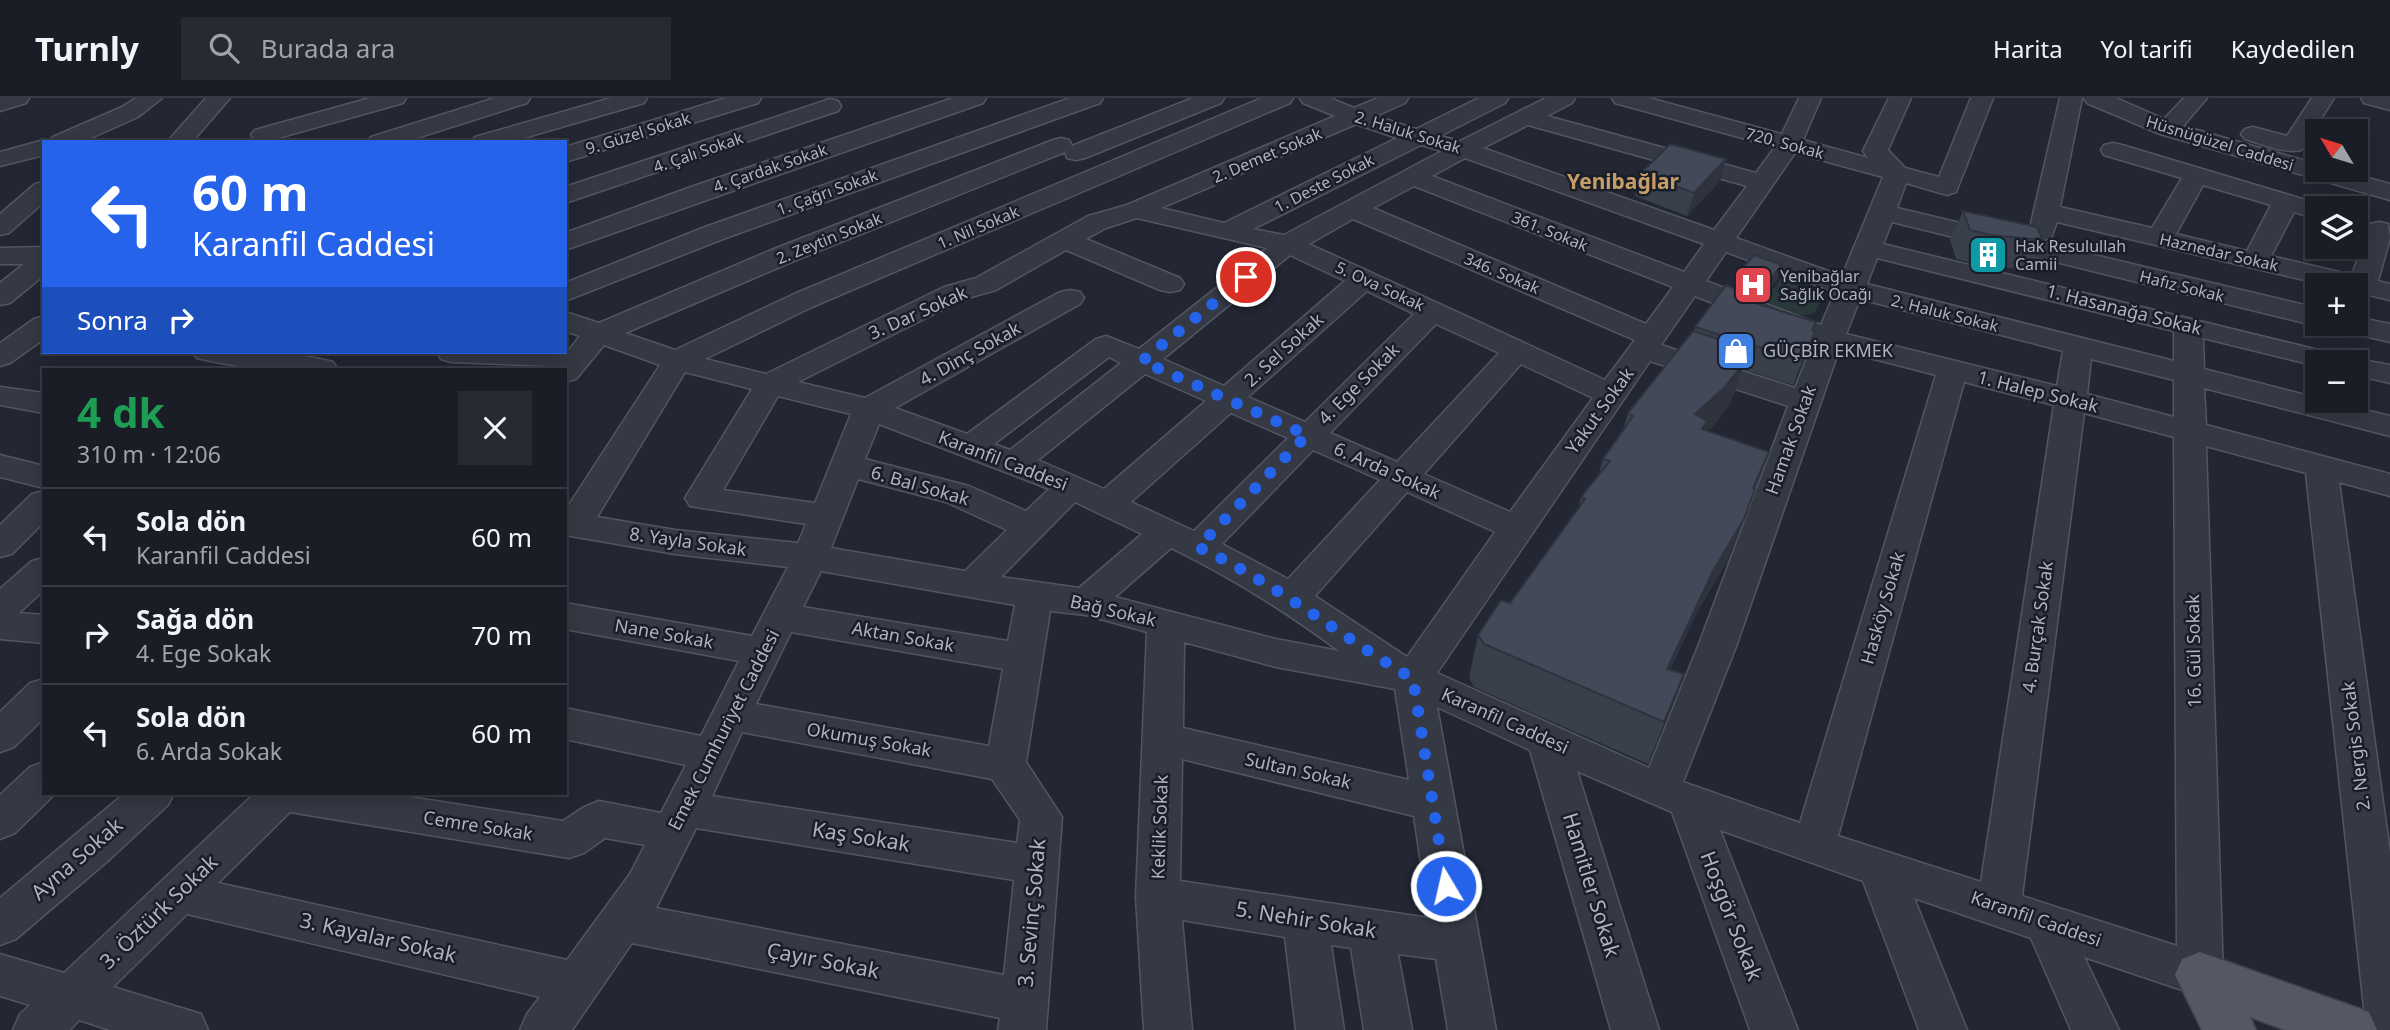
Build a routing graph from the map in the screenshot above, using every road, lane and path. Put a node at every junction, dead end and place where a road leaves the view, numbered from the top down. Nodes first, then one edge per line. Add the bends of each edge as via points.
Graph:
1 (18, 98) edge
2 (151, 98) edge
3 (219, 98) edge
4 (396, 98) edge
5 (519, 98) edge
6 (636, 98) edge
7 (750, 98) edge
8 (975, 98) edge
9 (992, 98) edge
10 (1092, 98) edge
11 (1213, 98) edge
12 (1282, 98) edge
13 (1311, 98) edge
14 (1396, 98) edge
15 (1497, 98) edge
16 (1564, 98) edge
17 (1623, 98) edge
18 (1702, 98) edge
19 (1810, 98) edge
20 (1900, 98) edge
21 (1982, 98) edge
22 (2071, 98) edge
23 (2095, 98) edge
24 (2323, 98) edge
25 (2372, 98) edge
26 (825, 102) edge
27 (2390, 103) edge
28 (0, 104) edge
29 (288, 107) dead end
30 (1751, 110) dead end
31 (1776, 116) dead end
32 (1354, 117) junction
33 (1525, 117) junction
34 (567, 118) junction
35 (2182, 119) edge
36 (1024, 122) junction
37 (1795, 133) junction
38 (865, 136) junction
39 (1416, 137) junction
40 (260, 139) edge
41 (66, 140) edge
42 (181, 140) edge
43 (385, 140) edge
44 (490, 140) edge
45 (600, 144) junction
46 (2293, 145) junction
47 (2305, 148) edge
48 (1068, 149) junction
49 (1463, 149) junction
50 (2113, 149) dead end
51 (42, 150) edge
52 (567, 154) edge
53 (2160, 164) junction
54 (2368, 166) edge
55 (1109, 172) junction
56 (2390, 172) edge
57 (636, 173) junction
58 (1897, 174) junction
59 (2196, 175) junction
60 (1412, 176) junction
61 (20, 178) edge
62 (1762, 182) junction
63 (2390, 192) edge
64 (567, 194) edge
65 (2286, 202) junction
66 (2305, 208) edge
67 (1352, 209) junction
68 (1136, 210) junction
69 (1884, 212) junction
70 (2048, 212) junction
71 (42, 215) edge
72 (7, 221) edge
73 (2375, 228) edge
74 (1227, 232) junction
75 (2160, 238) junction
76 (1065, 240) junction
77 (567, 242) edge
78 (1721, 243) junction
79 (1288, 244) junction
80 (1868, 248) junction
81 (2036, 249) junction
82 (42, 255) edge
83 (0, 256) edge
84 (2256, 260) junction
85 (42, 263) edge
86 (2312, 273) edge
87 (2366, 273) edge
88 (1365, 278) junction
89 (1170, 284) dead end
90 (1689, 286) junction
91 (2368, 286) edge
92 (1850, 288) junction
93 (567, 292) edge
94 (2390, 292) edge
95 (954, 293) junction
96 (0, 297) edge
97 (1070, 298) dead end
98 (1433, 311) junction
99 (2305, 314) edge
100 (1021, 326) junction
101 (2188, 326) junction
102 (42, 327) edge
103 (2368, 328) edge
104 (2390, 332) edge
105 (1829, 339) junction
106 (1649, 343) junction
107 (576, 347) edge
108 (2078, 347) junction
109 (1517, 351) junction
110 (229, 354) edge
111 (493, 354) edge
112 (2305, 354) edge
113 (0, 357) edge
114 (445, 358) edge
115 (677, 361) junction
116 (1142, 361) junction
117 (328, 363) edge
118 (2368, 369) edge
119 (1952, 370) junction
120 (2390, 374) edge
121 (2188, 376) junction
122 (770, 384) junction
123 (1612, 394) junction
124 (0, 396) edge
125 (2070, 399) junction
126 (1228, 400) junction
127 (1805, 401) junction
128 (42, 403) edge
129 (869, 410) junction
130 (2390, 426) edge
131 (2189, 431) junction
132 (1307, 435) junction
133 (970, 447) junction
134 (1014, 463) junction
135 (846, 465) junction
136 (0, 466) edge
137 (2322, 466) junction
138 (42, 476) edge
139 (1403, 478) junction
140 (2390, 485) edge
141 (1072, 487) junction
142 (1108, 504) junction
143 (30, 512) edge
144 (827, 516) junction
145 (570, 524) edge
146 (1031, 527) junction
147 (1516, 528) junction
148 (1183, 539) junction
149 (0, 545) edge
150 (810, 557) junction
151 (42, 572) edge
152 (972, 585) junction
153 (1035, 596) junction
154 (1292, 598) junction
155 (1086, 602) junction
156 (0, 608) edge
157 (567, 616) edge
158 (781, 617) junction
159 (1166, 624) junction
160 (0, 625) edge
161 (42, 629) edge
162 (764, 652) junction
163 (1024, 658) junction
164 (1413, 679) junction
165 (732, 715) junction
166 (567, 723) edge
167 (1163, 739) junction
168 (1547, 740) junction
169 (712, 754) junction
170 (1005, 765) junction
171 (42, 781) edge
172 (151, 795) edge
173 (278, 795) edge
174 (292, 795) edge
175 (1671, 795) junction
176 (1433, 803) junction
177 (0, 821) edge
178 (678, 821) junction
179 (1814, 846) junction
180 (1037, 865) junction
181 (1881, 868) junction
182 (179, 893) junction
183 (1158, 897) junction
184 (1999, 907) junction
185 (1305, 920) junction
186 (621, 921) junction
187 (2046, 923) junction
188 (0, 925) edge
189 (1371, 931) junction
190 (1455, 941) junction
191 (0, 975) edge
192 (2200, 975) junction
193 (577, 984) junction
194 (73, 995) junction
195 (1023, 1015) edge
196 (2390, 1026) edge
197 (37, 1030) edge
198 (184, 1030) edge
199 (544, 1030) edge
200 (1168, 1030) edge
201 (1320, 1030) edge
202 (1388, 1030) edge
203 (1472, 1030) edge
204 (1635, 1030) edge
205 (1774, 1030) edge
206 (1943, 1030) edge
207 (2095, 1030) edge
208 (2230, 1030) edge
209 (2351, 1030) edge

1 - 28 street
2 - 41 street
3 - 42 street
4 - 40 street
5 - 43 street
6 - 34 street
7 - 45 street, 9. Güzel Sokak
8 - 38 street, 4. Çardak Sokak
9 - 36 street
10 - 36 street, 1. Çağrı Sokak
11 - 48 street, 2. Zeytin Sokak
12 - 55 street, 1. Nil Sokak
13 - 32 street, 2. Haluk Sokak
14 - 32 street, 2. Demet Sokak
15 - 39 street, 1. Deste Sokak
16 - 33 street
17 - 37 street, 720. Sokak
18 - 30 street
19 - 37 street, Yakut Sokak
20 - 58 street via 1875,151
21 - 58 street, 720. Sokak via 1947,187
22 - 70 street
23 - 35 street, Hüsnügüzel Caddesi via 2132,116
24 - 46 street
25 - 27 street
26 - 38 street
26 - 57 street, 4. Çalı Sokak
29 - 40 street
31 - 37 street
32 - 39 street, 2. Haluk Sokak
32 - 68 street, 2. Demet Sokak
33 - 49 street
33 - 62 street
34 - 44 street
34 - 45 street
35 - 46 street
35 - 53 street
35 - 63 street, Hüsnügüzel Caddesi
36 - 48 street
36 - 93 street, 1. Çağrı Sokak via 714,233
37 - 58 street, 720. Sokak
37 - 62 street, Yakut Sokak
38 - 77 street, 4. Çardak Sokak
39 - 49 street, 2. Haluk Sokak
39 - 74 street, 1. Deste Sokak
45 - 52 street, 9. Güzel Sokak
45 - 57 street
46 - 47 street
48 - 55 street
48 - 107 street, 2. Zeytin Sokak via 784,255
49 - 60 street
49 - 78 street, 2. Haluk Sokak
50 - 53 street
51 - 61 street
53 - 59 street
54 - 56 street
55 - 115 street, 1. Nil Sokak via 802,301
57 - 64 street, 4. Çalı Sokak
58 - 69 street, Hamak Sokak
59 - 65 street
59 - 75 street
60 - 67 street
60 - 90 street, 361. Sokak
61 - 72 street
62 - 78 street, Yakut Sokak
65 - 66 street
65 - 84 street
67 - 79 street
67 - 106 street, 346. Sokak
68 - 74 street, 5. Ova Sokak
68 - 76 street, 2. Demet Sokak via 1097,222
69 - 80 street, Hamak Sokak
69 - 81 street, Hafız Sokak
70 - 75 street, Haznedar Sokak
70 - 81 street
71 - 72 street
73 - 87 street
74 - 79 street, 5. Ova Sokak
75 - 84 street, Haznedar Sokak
76 - 89 street
76 - 95 street, 3. Dar Sokak via 986,284
78 - 90 street, Yakut Sokak
78 - 92 street, 2. Haluk Sokak
79 - 88 street, 5. Ova Sokak
79 - 116 street
80 - 92 street, Hamak Sokak
80 - 101 street, 1. Hasanağa Sokak
81 - 99 street, Hafız Sokak
82 - 83 street
84 - 86 street, Haznedar Sokak
85 - 96 street
88 - 98 street, 5. Ova Sokak
88 - 126 street, 2. Sel Sokak
90 - 105 street, 1. Halep Sokak
90 - 106 street, Yakut Sokak
91 - 94 street, Haznedar Sokak
92 - 105 street, Hamak Sokak
92 - 108 street, 2. Haluk Sokak
95 - 100 street
95 - 122 street, 3. Dar Sokak
97 - 100 street, 4. Dinç Sokak
98 - 109 street, 5. Ova Sokak
98 - 132 street, 4. Ege Sokak
100 - 129 street, 4. Dinç Sokak
101 - 112 street, 1. Hasanağa Sokak
101 - 121 street, 16. Gül Sokak
102 - 113 street
103 - 104 street
105 - 119 street, 1. Halep Sokak
105 - 127 street, Hamak Sokak
106 - 123 street, Yakut Sokak
106 - 127 street, 346. Sokak
107 - 115 street, Karanfil Caddesi
108 - 121 street, 2. Haluk Sokak
108 - 125 street, 4. Burçak Sokak
109 - 123 street, 5. Ova Sokak
109 - 139 street
110 - 117 street
111 - 114 street
115 - 122 street, Karanfil Caddesi
115 - 145 street
116 - 126 street, 6. Arda Sokak
116 - 133 street, 6. Arda Sokak via 1106,345
116 - 134 street
118 - 120 street
119 - 125 street, 1. Halep Sokak
119 - 179 street, Hasköy Sokak
121 - 130 street, 2. Haluk Sokak
121 - 131 street, 16. Gül Sokak
122 - 129 street, Karanfil Caddesi
122 - 144 street via 702,498
123 - 147 street, Yakut Sokak
124 - 128 street
125 - 131 street, 1. Halep Sokak
125 - 184 street, 4. Burçak Sokak
126 - 132 street, 6. Arda Sokak
126 - 142 street, 2. Sel Sokak
127 - 175 street, Hamak Sokak via 1661,786
129 - 133 street, Karanfil Caddesi
129 - 135 street, Emek Cumhuriyet Caddesi
131 - 137 street, 1. Halep Sokak
131 - 192 street, 16. Gül Sokak
132 - 139 street, 6. Arda Sokak
132 - 148 street, 4. Ege Sokak
133 - 134 street, Karanfil Caddesi
134 - 141 street, Karanfil Caddesi
135 - 144 street, Emek Cumhuriyet Caddesi
135 - 146 street, 6. Bal Sokak via 957,494
136 - 138 street
137 - 140 street, 1. Halep Sokak
137 - 196 street, 2. Nergis Sokak
139 - 147 street, 6. Arda Sokak
139 - 154 street
141 - 142 street, Karanfil Caddesi
141 - 146 street
142 - 148 street, Karanfil Caddesi
143 - 149 street
144 - 150 street, Emek Cumhuriyet Caddesi
145 - 150 street, 8. Yayla Sokak
146 - 152 street
147 - 164 street, Yakut Sokak
148 - 154 street, Karanfil Caddesi
148 - 155 street, 4. Ege Sokak
150 - 152 street, Bağ Sokak
150 - 158 street, Emek Cumhuriyet Caddesi
151 - 156 street
152 - 153 street, Bağ Sokak
153 - 155 street, Bağ Sokak
153 - 163 street
154 - 164 street, Karanfil Caddesi
155 - 159 street, Bağ Sokak
157 - 162 street, Nane Sokak
158 - 162 street, Emek Cumhuriyet Caddesi
158 - 163 street, Aktan Sokak
159 - 164 street, Bağ Sokak via 1276,653
159 - 167 street, Keklik Sokak
160 - 161 street
162 - 165 street, Emek Cumhuriyet Caddesi
163 - 170 street
164 - 168 street, Karanfil Caddesi
164 - 176 street
165 - 169 street, Emek Cumhuriyet Caddesi
165 - 170 street, Okumuş Sokak
166 - 169 street
167 - 176 street, Sultan Sokak
167 - 183 street, Keklik Sokak
168 - 175 street, Karanfil Caddesi
168 - 204 street, Hamitler Sokak
169 - 178 street, Emek Cumhuriyet Caddesi
170 - 180 street, 3. Sevinç Sokak via 1041,817
171 - 177 street
172 - 188 street, Ayna Sokak
173 - 182 street, 3. Öztürk Sokak
174 - 178 street, Cemre Sokak via 569,840 599,820
175 - 179 street, Karanfil Caddesi
175 - 205 street, Hoşgör Sokak
176 - 190 street
178 - 180 street, Kaş Sokak
178 - 186 street, Emek Cumhuriyet Caddesi via 645,888
179 - 181 street, Karanfil Caddesi
180 - 195 street, 3. Sevinç Sokak
181 - 184 street, Karanfil Caddesi
181 - 206 street
182 - 193 street, 3. Kayalar Sokak
182 - 194 street, 3. Öztürk Sokak
183 - 185 street, 5. Nehir Sokak
183 - 200 street, Keklik Sokak
184 - 187 street, Karanfil Caddesi
185 - 189 street, 5. Nehir Sokak
185 - 201 street
186 - 193 street, Emek Cumhuriyet Caddesi
186 - 195 street, Çayır Sokak
187 - 192 street, Karanfil Caddesi
187 - 207 street
189 - 190 street, 5. Nehir Sokak
189 - 202 street
190 - 203 street
191 - 194 street
192 - 208 main road
192 - 209 main road, Karanfil Caddesi
193 - 199 street, Emek Cumhuriyet Caddesi
194 - 197 street, 3. Öztürk Sokak
194 - 198 street

